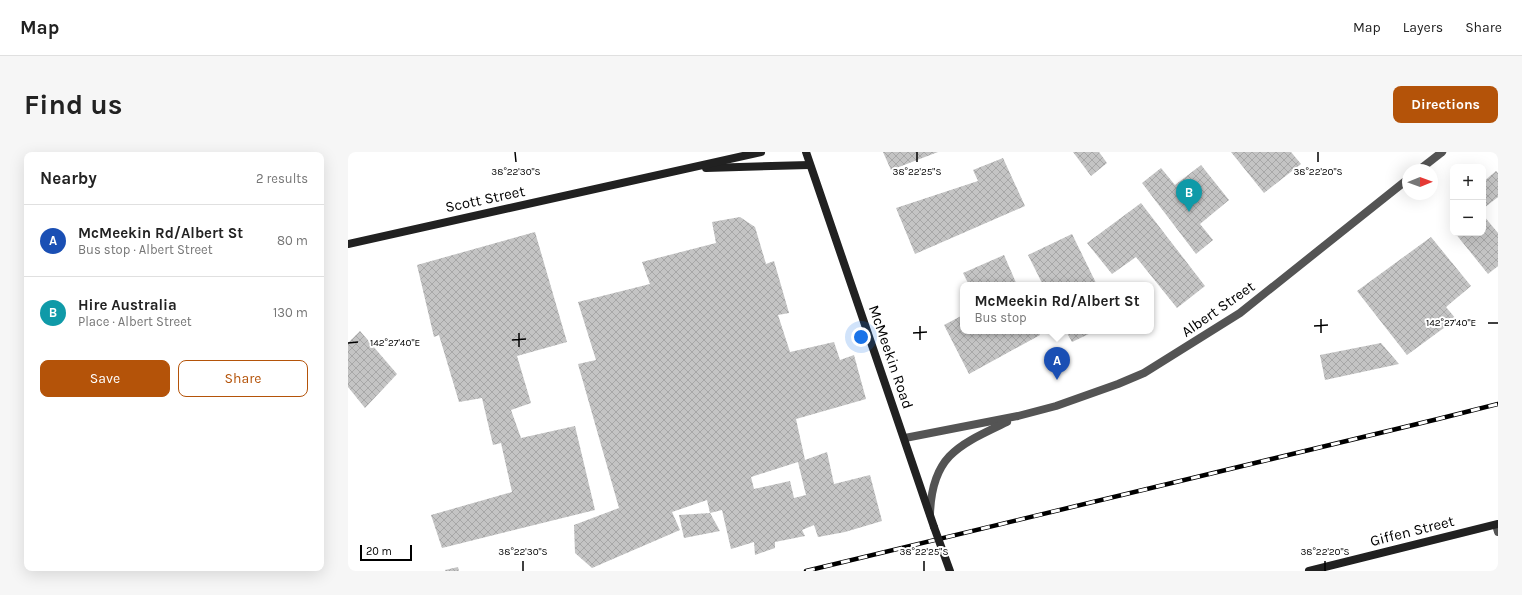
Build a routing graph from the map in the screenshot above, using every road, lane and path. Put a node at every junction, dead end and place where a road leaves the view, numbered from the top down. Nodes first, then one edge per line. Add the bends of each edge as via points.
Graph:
1 (761, 152) edge
2 (806, 152) edge
3 (1442, 152) edge
4 (1427, 164) edge
5 (809, 165) junction
6 (675, 172) junction
7 (1402, 184) edge
8 (348, 244) edge
9 (1018, 416) junction
10 (904, 438) junction
11 (930, 514) junction
12 (1497, 527) edge
13 (950, 571) edge
14 (1309, 571) edge

1 - 6 street, Scott Street
2 - 5 street, McMeekin Road
3 - 4 street
5 - 6 street, Scott Street via 705,168
5 - 10 street, McMeekin Road
6 - 8 street, Scott Street
7 - 9 street, Albert Street via 1240,313 1174,355 1144,373 1118,384 1056,406
9 - 10 street, Albert Street
9 - 11 street, Albert Street via 966,442 944,461 936,478
10 - 11 street, McMeekin Road
11 - 13 street, McMeekin Road, bridge
12 - 14 street, Giffen Street

